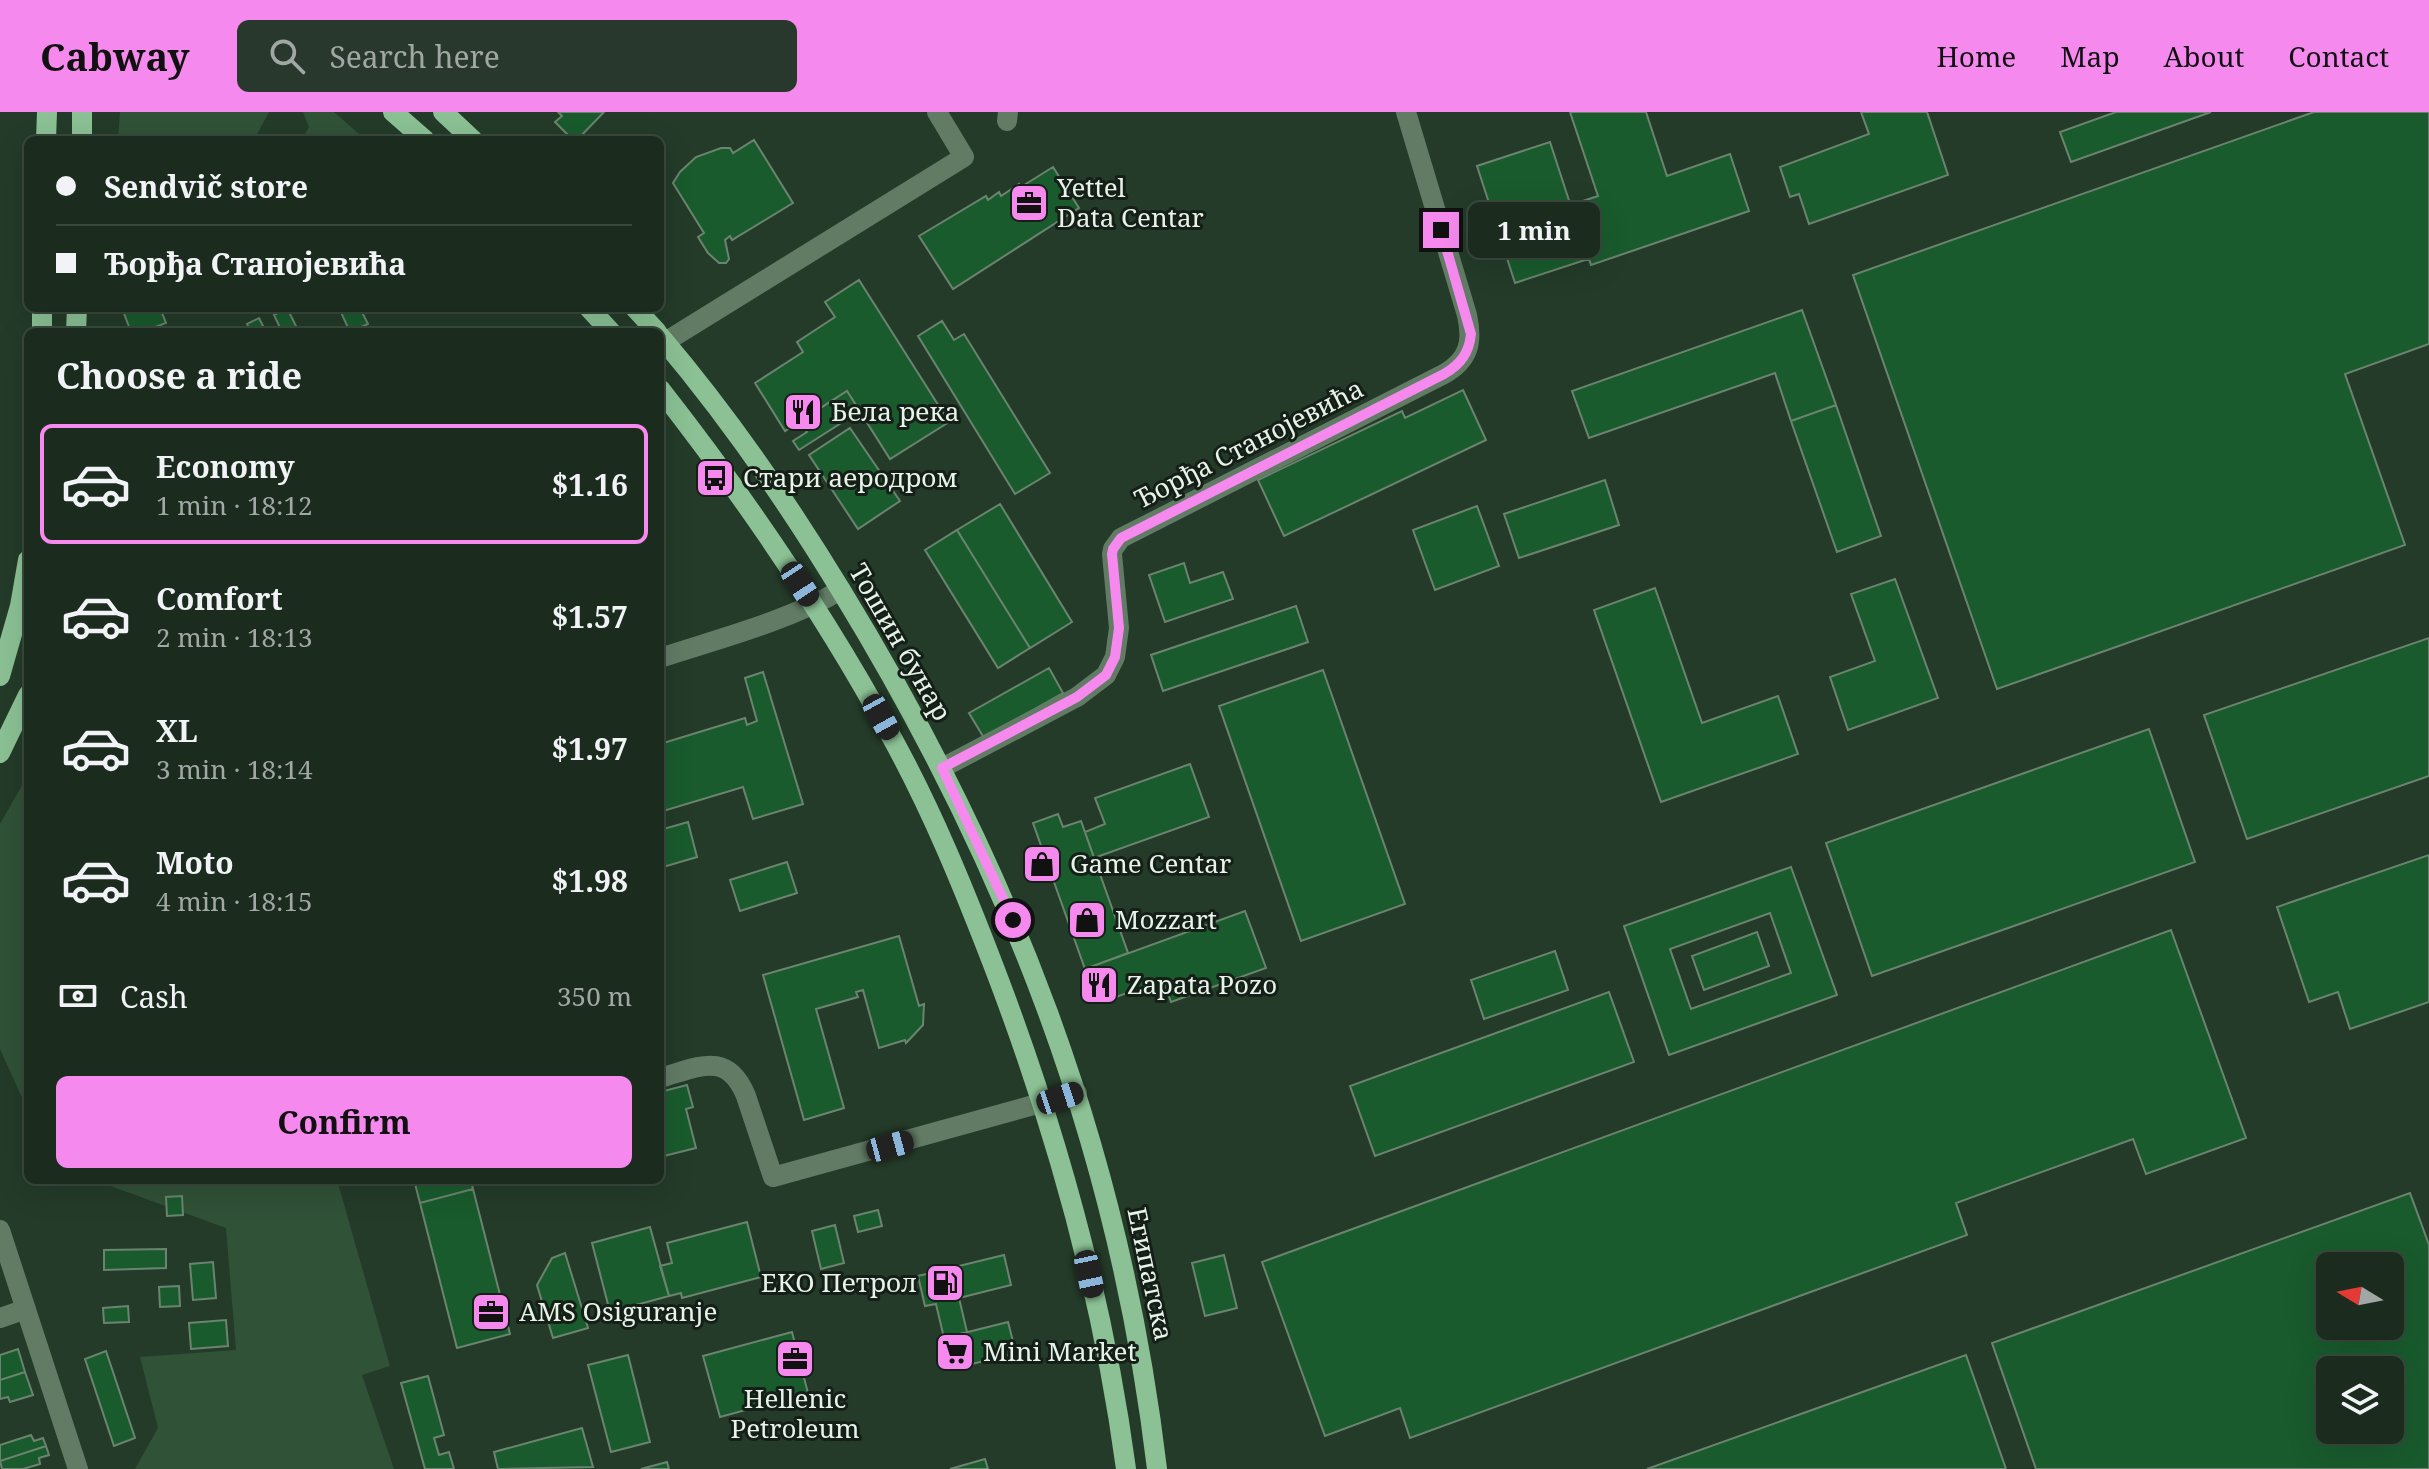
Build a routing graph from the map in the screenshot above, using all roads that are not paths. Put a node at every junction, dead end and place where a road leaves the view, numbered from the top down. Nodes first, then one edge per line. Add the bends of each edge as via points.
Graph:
1 (47, 112) edge
2 (82, 112) edge
3 (393, 112) edge
4 (443, 112) edge
5 (937, 112) edge
6 (1406, 112) edge
7 (46, 136) edge
8 (82, 136) edge
9 (420, 136) edge
10 (469, 136) edge
11 (593, 312) edge
12 (639, 312) edge
13 (607, 328) edge
14 (654, 328) edge
15 (664, 334) edge
16 (664, 340) edge
17 (664, 394) edge
18 (24, 581) edge
19 (841, 590) junction
20 (814, 605) junction
21 (664, 657) edge
22 (0, 676) edge
23 (24, 703) edge
24 (0, 753) edge
25 (942, 768) junction
26 (664, 1077) edge
27 (1077, 1093) junction
28 (1043, 1103) junction
29 (0, 1230) edge
30 (26, 1309) junction
31 (0, 1318) edge
32 (78, 1469) edge
33 (1126, 1469) edge
34 (1157, 1469) edge

1 - 7 main road
2 - 8 main road
3 - 9 main road
4 - 10 main road
5 - 15 street via 964,157
6 - 25 street, Ђорђа Станојевића via 1467,315 1470,342 1463,360 1121,538 1112,554 1118,642 1106,675 1077,697
11 - 13 main road
12 - 14 main road, Тошин бунар
16 - 19 main road, Тошин бунар via 747,447
17 - 20 main road, Тошин бунар
18 - 22 main road
19 - 20 street
19 - 25 main road, Тошин бунар
20 - 21 street
20 - 28 main road, Тошин бунар via 893,739 943,842
23 - 24 main road
25 - 27 main road, Тошин бунар via 1013,920
26 - 28 street via 705,1065 732,1072 746,1096 773,1177
27 - 28 street
27 - 34 main road, Египатска via 1129,1291
28 - 33 main road via 1085,1253
29 - 30 street
30 - 31 street
30 - 32 street

